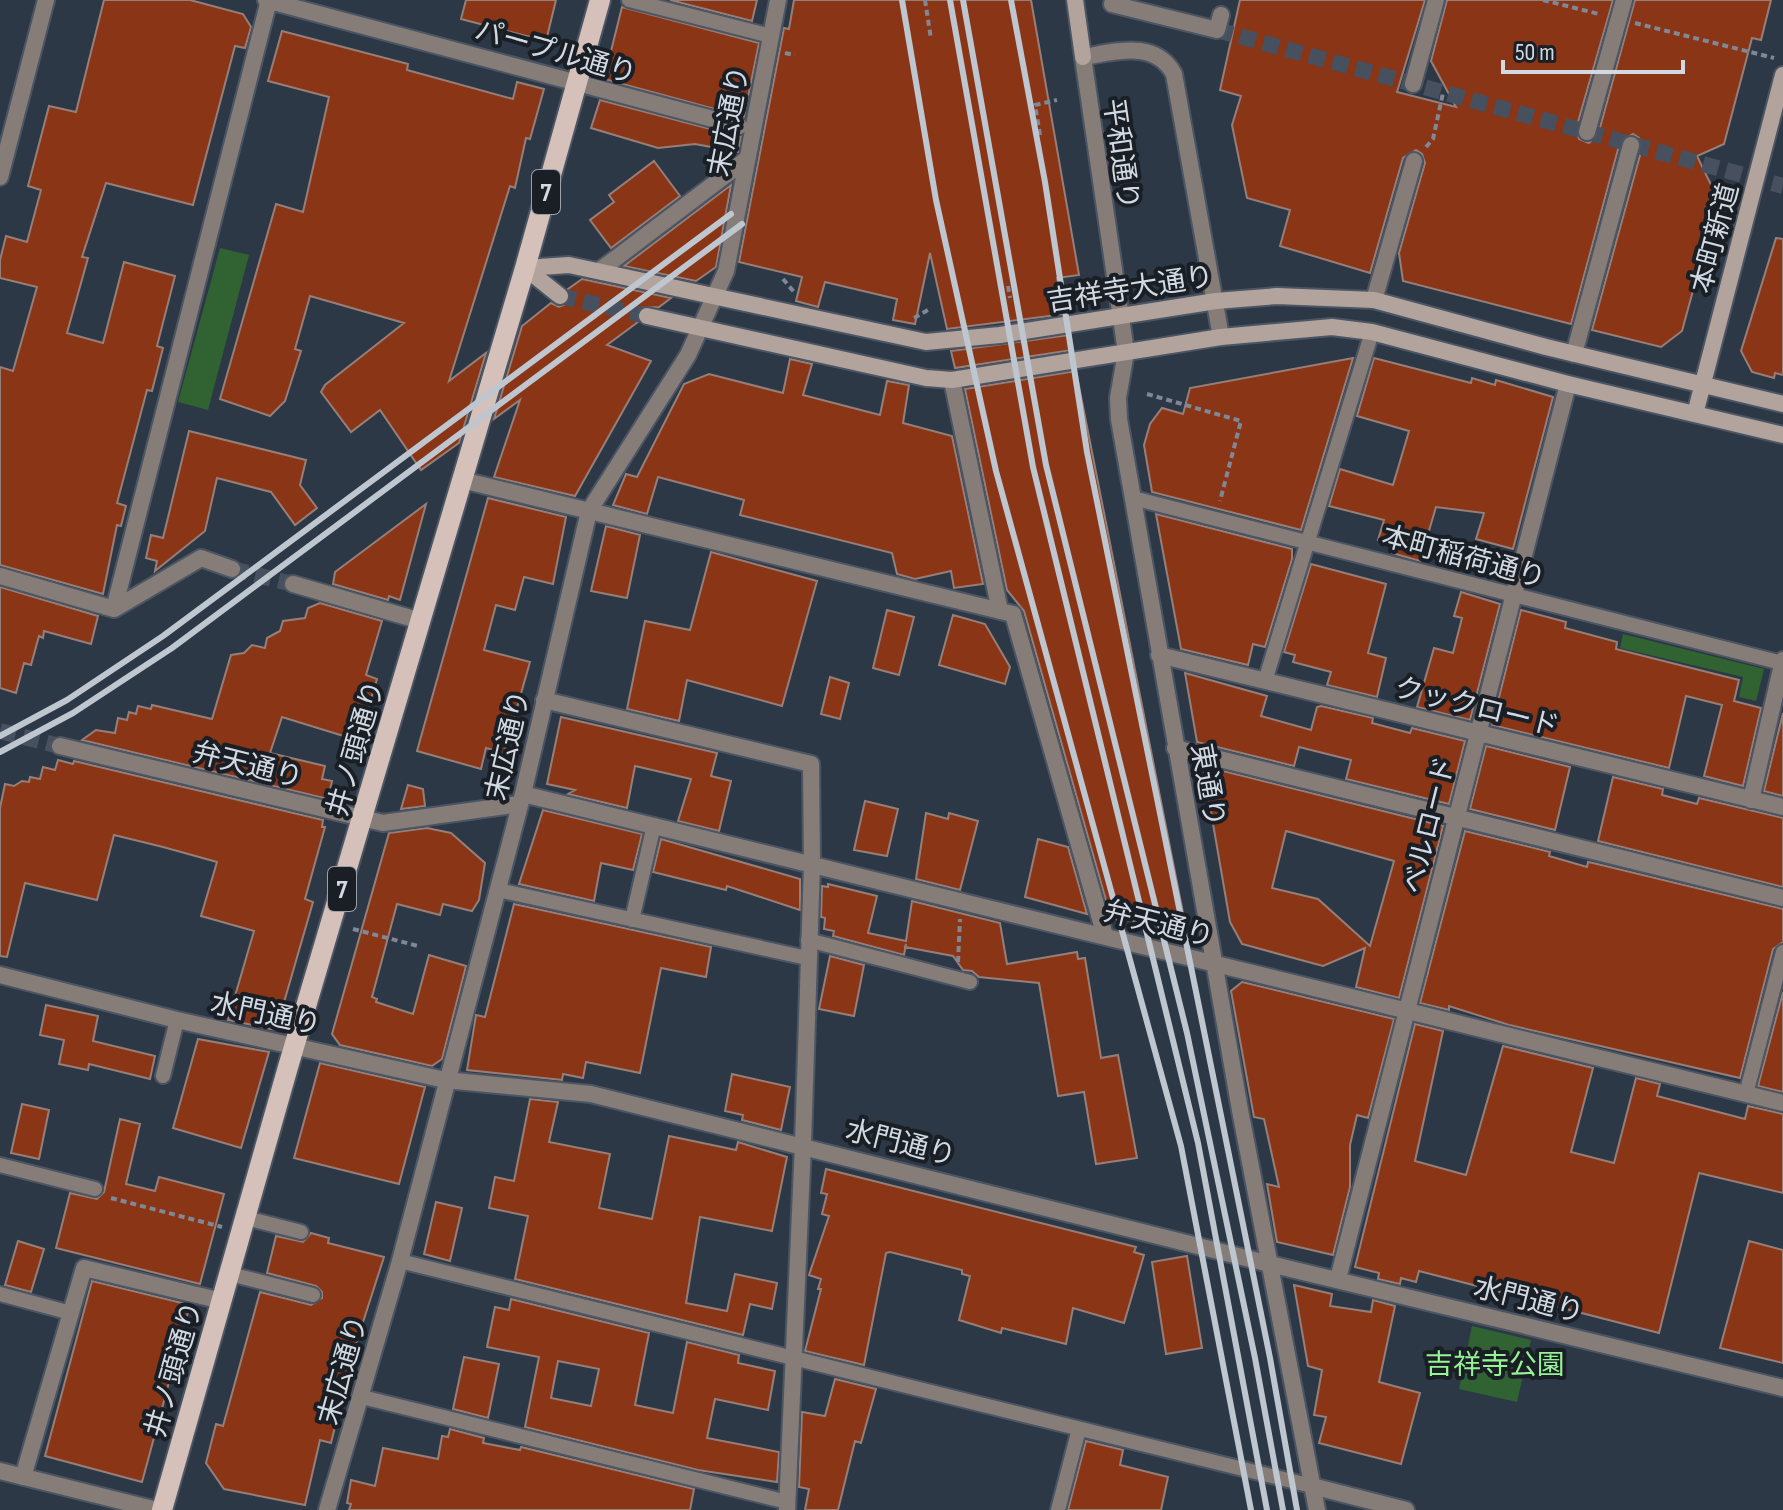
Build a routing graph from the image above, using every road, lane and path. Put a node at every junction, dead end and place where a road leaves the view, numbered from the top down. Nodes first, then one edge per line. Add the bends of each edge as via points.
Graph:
1 (46, 0) edge
2 (268, 0) edge
3 (600, 0) edge
4 (629, 0) edge
5 (925, 0) edge
6 (1075, 0) edge
7 (1436, 0) edge
8 (1543, 0) edge
9 (1624, 0) edge
10 (1112, 4) dead end
11 (776, 7) edge
12 (1619, 19) junction
13 (1219, 22) tunnel mouth
14 (771, 36) junction
15 (931, 39) dead end
16 (1083, 57) junction
17 (1783, 60) edge
18 (1783, 75) edge
19 (575, 82) junction
20 (1413, 84) dead end
21 (1443, 93) dead end
22 (1057, 100) dead end
23 (739, 126) dead end
24 (1587, 132) dead end
25 (1041, 135) dead end
26 (1631, 145) dead end
27 (747, 159) junction
28 (1414, 161) joint
29 (0, 177) edge
30 (525, 268) junction
31 (599, 271) junction
32 (783, 279) dead end
33 (1008, 286) dead end
34 (560, 296) tunnel mouth
35 (717, 296) junction
36 (797, 296) dead end
37 (1010, 298) dead end
38 (1374, 300) junction
39 (1216, 301) junction
40 (928, 310) dead end
41 (1121, 315) junction
42 (647, 316) tunnel mouth
43 (916, 319) dead end
44 (703, 327) junction
45 (1372, 332) junction
46 (1221, 337) junction
47 (1126, 352) junction
48 (1574, 354) junction
49 (952, 380) junction
50 (1568, 384) junction
51 (1703, 384) junction
52 (1147, 394) dead end
53 (1783, 404) edge
54 (1695, 414) junction
55 (1783, 435) edge
56 (462, 480) junction
57 (1133, 498) junction
58 (589, 511) junction
59 (1215, 518) junction
60 (1307, 541) junction
61 (232, 569) tunnel mouth
62 (0, 576) edge
63 (293, 584) tunnel mouth
64 (1513, 597) junction
65 (114, 609) junction
66 (1000, 611) junction
67 (421, 621) junction
68 (1159, 655) junction
69 (1783, 662) edge
70 (1265, 681) junction
71 (544, 700) junction
72 (1479, 733) junction
73 (60, 746) tunnel mouth
74 (1175, 748) junction
75 (522, 799) junction
76 (1751, 800) junction
77 (1783, 807) edge
78 (364, 819) junction
79 (1456, 820) junction
80 (654, 825) junction
81 (812, 864) junction
82 (498, 890) junction
83 (1783, 898) edge
84 (961, 901) junction
85 (632, 920) junction
86 (353, 929) dead end
87 (1105, 936) junction
88 (808, 940) junction
89 (418, 946) dead end
90 (1783, 952) edge
91 (807, 958) junction
92 (1215, 963) junction
93 (0, 975) edge
94 (964, 980) joint
95 (1407, 1011) junction
96 (177, 1020) junction
97 (294, 1046) junction
98 (163, 1076) dead end
99 (445, 1080) junction
100 (1746, 1094) junction
101 (1783, 1103) edge
102 (803, 1144) junction
103 (0, 1165) edge
104 (95, 1189) joint
105 (244, 1225) junction
106 (301, 1232) dead end
107 (400, 1261) junction
108 (1270, 1264) junction
109 (230, 1274) junction
110 (1338, 1279) junction
111 (0, 1294) edge
112 (313, 1295) dead end
113 (222, 1301) junction
114 (71, 1313) junction
115 (794, 1358) junction
116 (1783, 1388) edge
117 (362, 1397) junction
118 (1079, 1429) junction
119 (0, 1471) edge
120 (23, 1477) junction
121 (1312, 1486) junction
122 (787, 1506) edge
123 (160, 1510) edge
124 (327, 1510) edge
125 (1058, 1510) edge
126 (1317, 1510) edge
127 (1406, 1510) edge

1 - 29 street
2 - 19 street, パープル通り
2 - 65 street
3 - 19 main road, 井ノ頭通り / 7
4 - 14 lane
5 - 15 path
6 - 16 street, 平和通り
7 - 20 street
8 - 12 path
9 - 12 street
10 - 13 street
11 - 14 street, 末広通り
12 - 17 path
12 - 24 street
14 - 27 street, 末広通り
16 - 39 street via 1144,50 1166,62 1174,74
16 - 41 street, 平和通り
18 - 51 street, 本町新道
19 - 23 street, パープル通り
19 - 30 main road, 井ノ頭通り / 7
21 - 28 path via 1433,139
22 - 25 path via 1037,104
26 - 48 street
27 - 31 street
27 - 35 street, 末広通り
28 - 38 street
30 - 31 street, 吉祥寺大通り via 569,265
30 - 34 street
30 - 56 main road, 井ノ頭通り / 7
31 - 35 street, 吉祥寺大通り
32 - 36 path
33 - 37 path
35 - 41 street, 吉祥寺大通り via 926,342
35 - 44 street, 末広通り
38 - 39 street, 吉祥寺大通り via 1277,296
38 - 48 street, 吉祥寺大通り
39 - 41 street, 吉祥寺大通り
39 - 46 street
40 - 43 path
41 - 47 street, 東通り
42 - 44 street
44 - 49 street
44 - 58 street, 末広通り
45 - 46 street via 1332,327
45 - 50 street
45 - 60 lane
46 - 47 street
47 - 49 street
47 - 57 street, 東通り via 1118,398
48 - 51 street, 吉祥寺大通り
49 - 66 street
50 - 54 street
50 - 64 street, ベルロード
51 - 53 street, 吉祥寺大通り
51 - 54 street, 本町新道
52 - 59 path via 1241,421
54 - 55 street
56 - 58 street
56 - 67 main road, 井ノ頭通り / 7
57 - 59 lane, 本町稲荷通り
57 - 68 street, 東通り
58 - 66 street
58 - 71 street, 末広通り
59 - 60 lane, 本町稲荷通り
60 - 64 lane, 本町稲荷通り
60 - 70 lane
61 - 65 street via 201,558
62 - 65 street
63 - 67 street
64 - 69 lane, 本町稲荷通り
64 - 72 street, ベルロード
66 - 87 street via 1013,614
67 - 78 main road, 井ノ頭通り / 7
68 - 70 street, クックロード
68 - 74 street, 東通り
69 - 76 street
70 - 72 street, クックロード
71 - 75 street, 末広通り
71 - 81 street via 811,764
72 - 76 street, クックロード
72 - 79 street, ベルロード
73 - 78 street, 弁天通り
74 - 79 street
74 - 92 street, 東通り
75 - 78 street, 弁天通り via 383,823
75 - 80 street, 弁天通り
75 - 82 street, 末広通り
76 - 77 street, クックロード
78 - 97 main road, 井ノ頭通り / 7
79 - 83 street
79 - 95 street, ベルロード
80 - 81 street, 弁天通り
80 - 85 lane
81 - 84 street, 弁天通り
81 - 88 street
82 - 85 lane
82 - 99 street, 末広通り
84 - 87 street, 弁天通り
84 - 94 path
85 - 91 lane
86 - 89 path
87 - 92 street, 弁天通り
88 - 91 street
88 - 94 lane
90 - 100 lane
91 - 102 street
92 - 95 street, 弁天通り
92 - 108 street, 東通り
93 - 96 street, 水門通り
95 - 100 street, 弁天通り
95 - 110 street, ベルロード
96 - 97 street, 水門通り
96 - 98 lane
97 - 99 street, 水門通り
97 - 105 main road, 井ノ頭通り / 7
99 - 102 street, 水門通り via 591,1094
99 - 107 street, 末広通り
100 - 101 street, 弁天通り
102 - 108 street, 水門通り
102 - 115 street
103 - 104 lane
104 - 105 path via 101,1195
105 - 106 lane
105 - 109 main road, 井ノ頭通り / 7
107 - 115 lane
107 - 117 street, 末広通り
108 - 110 street, 水門通り
108 - 121 street, 東通り
109 - 112 lane
109 - 113 main road, 井ノ頭通り / 7
110 - 116 street, 水門通り
111 - 114 lane
113 - 114 street via 84,1268
113 - 123 main road, 井ノ頭通り / 7
114 - 120 street
115 - 118 lane
115 - 122 street
117 - 122 lane
117 - 124 street, 末広通り
118 - 121 lane
118 - 125 lane
119 - 120 street
120 - 123 street
121 - 126 street, 東通り
121 - 127 street

